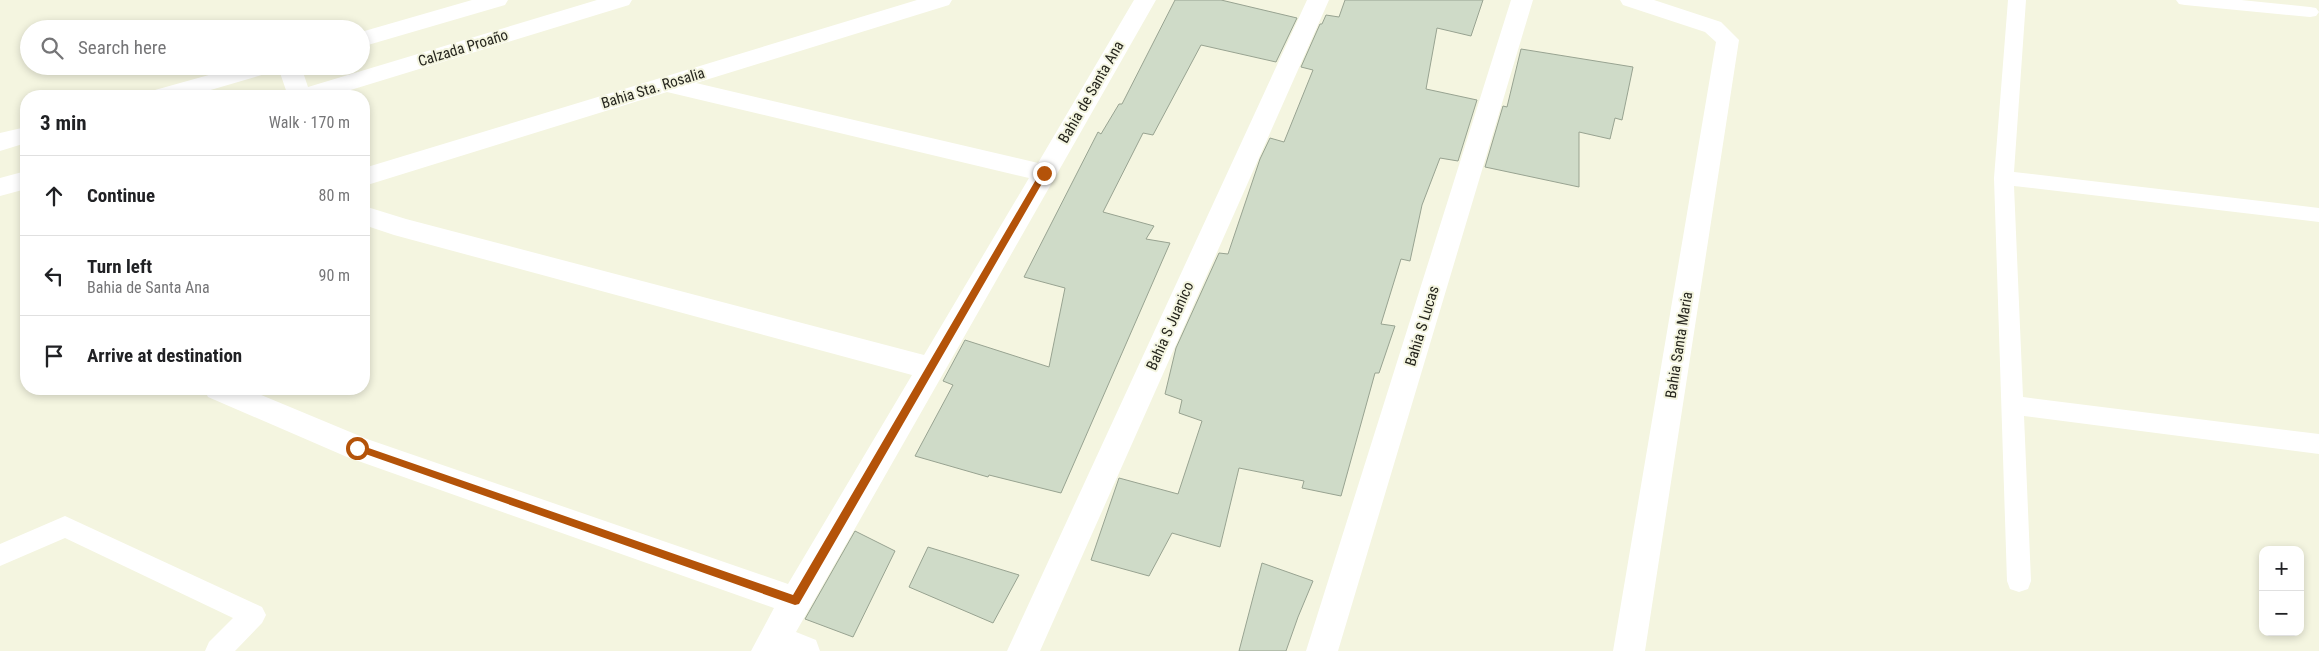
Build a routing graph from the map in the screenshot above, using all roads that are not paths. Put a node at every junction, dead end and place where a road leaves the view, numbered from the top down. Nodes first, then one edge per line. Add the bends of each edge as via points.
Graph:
1 (497, 0) edge
2 (621, 0) edge
3 (942, 0) edge
4 (1145, 0) edge
5 (1318, 0) edge
6 (1522, 0) edge
7 (1631, 0) edge
8 (2017, 0) edge
9 (2185, 0) edge
10 (2310, 12) dead end
11 (370, 37) edge
12 (238, 75) edge
13 (292, 75) edge
14 (666, 84) junction
15 (184, 90) edge
16 (298, 90) edge
17 (325, 90) edge
18 (20, 137) edge
19 (0, 142) edge
20 (1044, 173) junction
21 (370, 175) edge
22 (2004, 178) junction
23 (20, 182) edge
24 (0, 187) edge
25 (2319, 215) edge
26 (370, 217) edge
27 (930, 368) junction
28 (232, 395) edge
29 (2013, 405) junction
30 (2319, 444) edge
31 (0, 555) edge
32 (2019, 581) dead end
33 (795, 600) junction
34 (770, 646) edge
35 (218, 651) edge
36 (804, 651) edge
37 (1023, 651) edge
38 (1322, 651) edge
39 (1629, 651) edge

1 - 11 street
2 - 17 street, Calzada Proaño
3 - 14 street, Bahia Sta. Rosalia
4 - 20 street, Bahia de Santa Ana
5 - 37 street, Bahia S Juanico
6 - 38 street, Bahia S Lucas
7 - 39 street, Bahia Santa Maria via 1713,27 1728,40
8 - 22 lane
9 - 10 lane
12 - 15 street
13 - 16 street
14 - 20 street
14 - 21 street, Bahia Sta. Rosalia
18 - 19 street
20 - 27 street, Bahia de Santa Ana
22 - 25 lane
22 - 29 lane
23 - 24 street
26 - 27 street
27 - 33 street, Bahia de Santa Ana
28 - 33 street via 357,448
29 - 30 lane
29 - 32 lane
31 - 35 lane via 65,527 253,615
33 - 34 street, Bahia de Santa Ana
34 - 36 street

